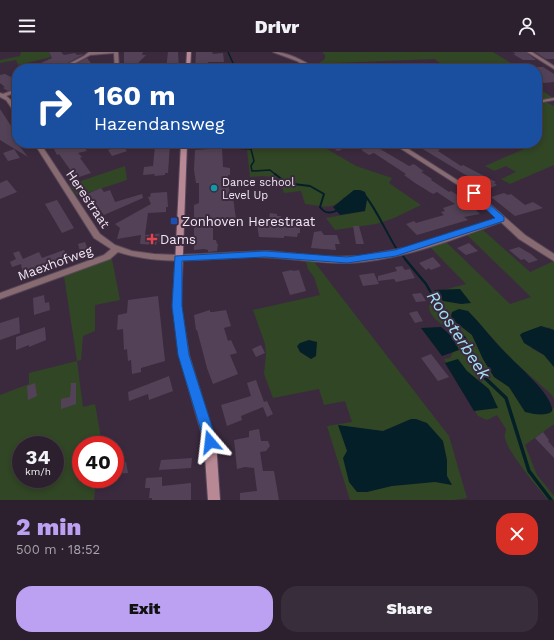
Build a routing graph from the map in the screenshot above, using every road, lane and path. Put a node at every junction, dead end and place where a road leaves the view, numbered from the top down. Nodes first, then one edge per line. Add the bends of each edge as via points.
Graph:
1 (188, 52) edge
2 (275, 52) edge
3 (529, 52) edge
4 (91, 53) edge
5 (70, 64) edge
6 (116, 64) edge
7 (188, 64) edge
8 (305, 64) edge
9 (554, 68) edge
10 (12, 92) edge
11 (1, 95) edge
12 (554, 99) edge
13 (542, 101) edge
14 (12, 105) edge
15 (40, 148) edge
16 (184, 148) edge
17 (403, 148) edge
18 (501, 219) junction
19 (116, 249) junction
20 (178, 258) junction
21 (554, 258) edge
22 (0, 296) edge
23 (214, 500) edge

1 - 7 street
2 - 8 street
3 - 9 street
4 - 5 street
4 - 6 street via 116,52
10 - 11 street
11 - 14 street
12 - 13 street
15 - 19 street, Herestraat via 97,236
16 - 20 street
17 - 18 street via 474,193
18 - 20 street, Herestraat via 404,251 361,259 265,254
18 - 21 street via 530,243
19 - 20 street, Herestraat via 133,254
19 - 22 street, Maexhofweg via 107,257
20 - 23 street via 177,306 184,355 210,442

